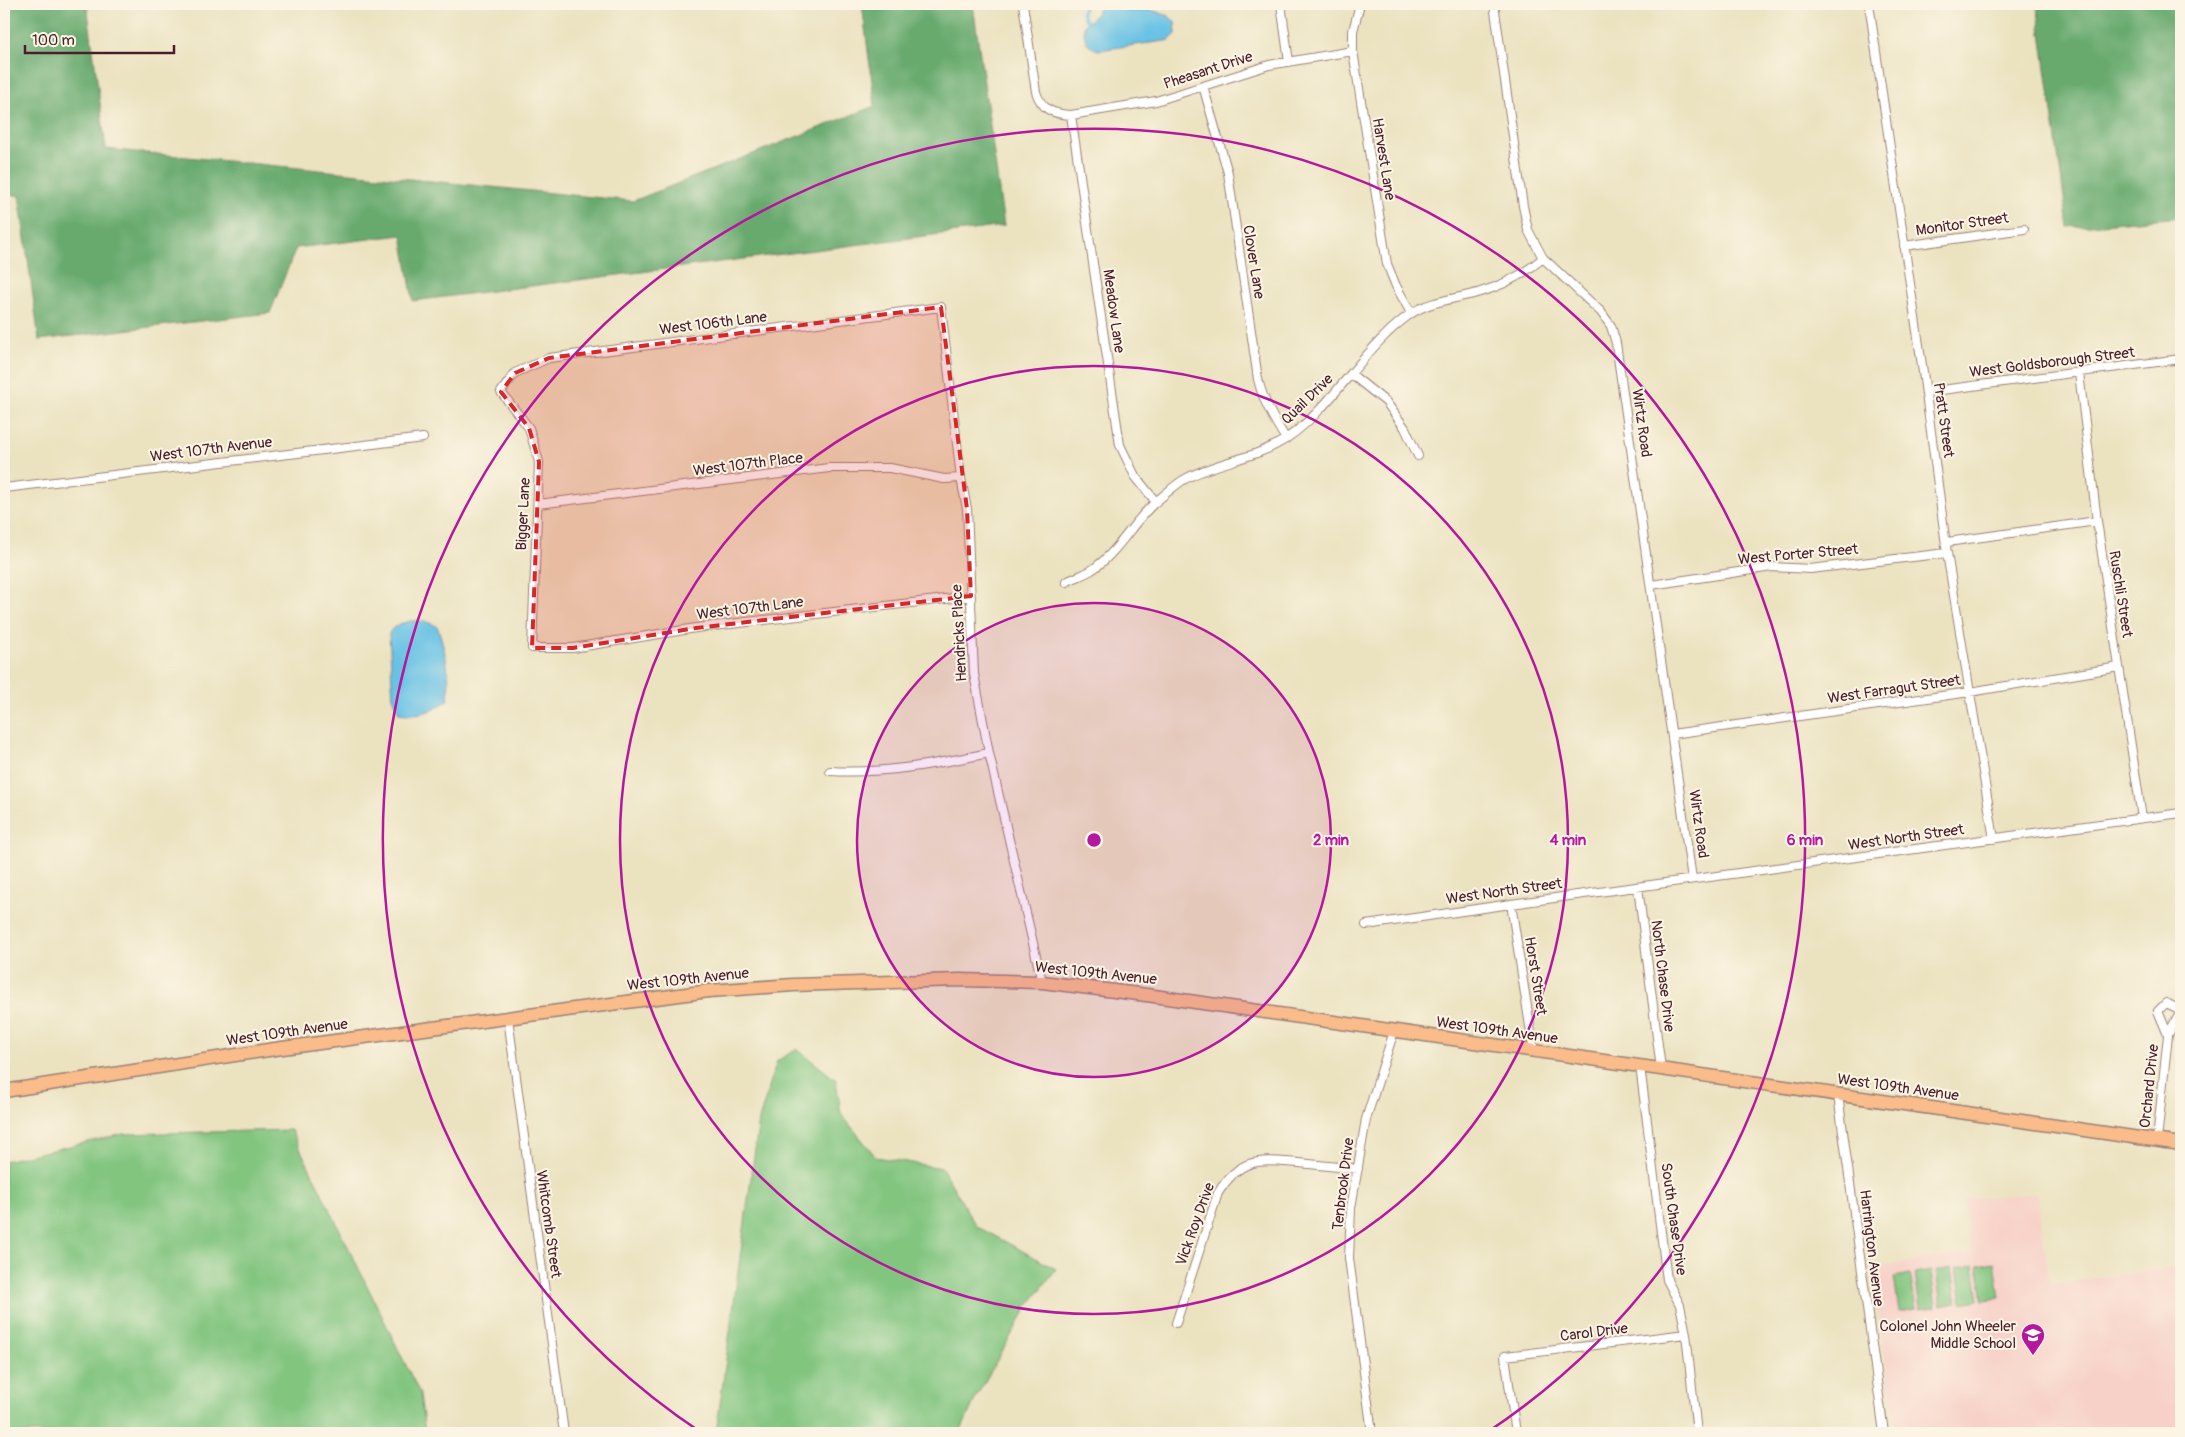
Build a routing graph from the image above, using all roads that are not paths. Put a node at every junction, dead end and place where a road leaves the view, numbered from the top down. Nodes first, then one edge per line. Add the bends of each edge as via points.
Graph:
1 (1024, 4) edge
2 (1281, 4) edge
3 (1360, 4) edge
4 (1494, 4) edge
5 (1869, 4) edge
6 (1354, 51) junction
7 (1289, 62) junction
8 (1202, 86) junction
9 (1071, 115) junction
10 (2024, 229) dead end
11 (1904, 246) junction
12 (1543, 258) junction
13 (941, 307) joint
14 (1411, 313) junction
15 (2181, 359) edge
16 (2078, 373) junction
17 (1351, 374) junction
18 (501, 392) joint
19 (1926, 392) junction
20 (422, 438) dead end
21 (1286, 439) junction
22 (1418, 456) dead end
23 (961, 478) junction
24 (4, 488) edge
25 (1156, 502) junction
26 (538, 504) junction
27 (2096, 521) junction
28 (1947, 542) junction
29 (1947, 553) junction
30 (1066, 582) dead end
31 (1651, 586) junction
32 (970, 596) junction
33 (532, 648) joint
34 (2118, 667) junction
35 (1970, 692) junction
36 (1672, 734) junction
37 (989, 753) junction
38 (830, 771) dead end
39 (2181, 813) edge
40 (2142, 818) junction
41 (1994, 839) junction
42 (1692, 879) junction
43 (1638, 887) junction
44 (1511, 904) junction
45 (1366, 925) dead end
46 (1042, 982) junction
47 (508, 1018) junction
48 (1394, 1031) junction
49 (2168, 1035) dead end
50 (1534, 1052) junction
51 (1640, 1066) junction
52 (1661, 1069) junction
53 (4, 1091) edge
54 (1838, 1095) junction
55 (2157, 1140) junction
56 (2181, 1144) edge
57 (1358, 1169) junction
58 (1176, 1323) dead end
59 (1686, 1334) junction
60 (564, 1433) edge
61 (1372, 1433) edge
62 (1516, 1433) edge
63 (1697, 1433) edge
64 (1884, 1433) edge

1 - 9 street via 1040,103 1058,114
2 - 7 street
3 - 6 street, Harvest Lane via 1353,31
4 - 12 street, Wirtz Road via 1522,206 1528,230
5 - 11 street, Pratt Street
6 - 7 street, Pheasant Drive
6 - 14 street, Harvest Lane via 1387,264
7 - 8 street, Pheasant Drive
8 - 9 street, Pheasant Drive via 1156,101
8 - 21 street, Clover Lane via 1228,173 1258,379 1272,417
9 - 25 street, Meadow Lane via 1120,445 1136,476
10 - 11 street, Monitor Street
11 - 19 street, Pratt Street
12 - 14 street, Quail Drive via 1507,283
12 - 31 street, Wirtz Road via 1601,312 1614,335
13 - 18 street, West 106th Lane via 549,358 515,374
13 - 23 street, Hendricks Place
14 - 17 street, Quail Drive via 1392,328
15 - 16 street, West Goldsborough Street
16 - 19 street, West Goldsborough Street
16 - 27 street, Ruschli Street
17 - 21 street, Quail Drive via 1308,421
17 - 22 street via 1386,402 1405,428
18 - 26 street, Bigger Lane via 529,428 539,462
19 - 28 street, Pratt Street
20 - 24 street, West 107th Avenue
21 - 25 street, Quail Drive via 1185,479
23 - 26 street, West 107th Place via 944,479 890,468 829,468
23 - 32 street, Hendricks Place via 968,509
25 - 30 street, Quail Drive via 1091,570
26 - 33 street, Bigger Lane
27 - 28 street
27 - 34 street, Ruschli Street
28 - 29 street, Pratt Street
29 - 31 street, West Porter Street via 1810,569 1772,567
29 - 35 street, Pratt Street
31 - 36 street, Wirtz Road
32 - 33 street, West 107th Lane via 696,628 573,648
32 - 37 street, Hendricks Place via 974,674
34 - 35 street, West Farragut Street
34 - 40 street, Ruschli Street
35 - 36 street, West Farragut Street
35 - 41 street, Pratt Street
36 - 42 street, Wirtz Road
37 - 38 street via 915,768 858,773
37 - 46 street, Hendricks Place
39 - 40 street, West North Street
40 - 41 street, West North Street
41 - 42 street, West North Street
42 - 43 street, West North Street
43 - 44 street, West North Street
43 - 52 street, North Chase Drive
44 - 45 street, West North Street
44 - 50 street, Horst Street
46 - 47 main road, West 109th Avenue via 793,984 710,991
46 - 48 main road, West 109th Avenue
47 - 53 main road, West 109th Avenue via 266,1050
47 - 60 street, Whitcomb Street
48 - 50 main road, West 109th Avenue
48 - 57 street, Tenbrook Drive via 1366,1119
49 - 55 street, Orchard Drive
50 - 51 main road, West 109th Avenue
51 - 52 main road, West 109th Avenue
51 - 59 street, South Chase Drive via 1667,1280 1680,1304
52 - 54 main road, West 109th Avenue
54 - 55 main road, West 109th Avenue
54 - 64 street, Harrington Avenue
55 - 56 main road, West 109th Avenue
57 - 58 street, Vick Roy Drive via 1263,1160 1235,1172 1218,1193
57 - 61 street, Tenbrook Drive via 1351,1208 1349,1258
59 - 62 street, Carol Drive via 1505,1356
59 - 63 street, South Chase Drive

